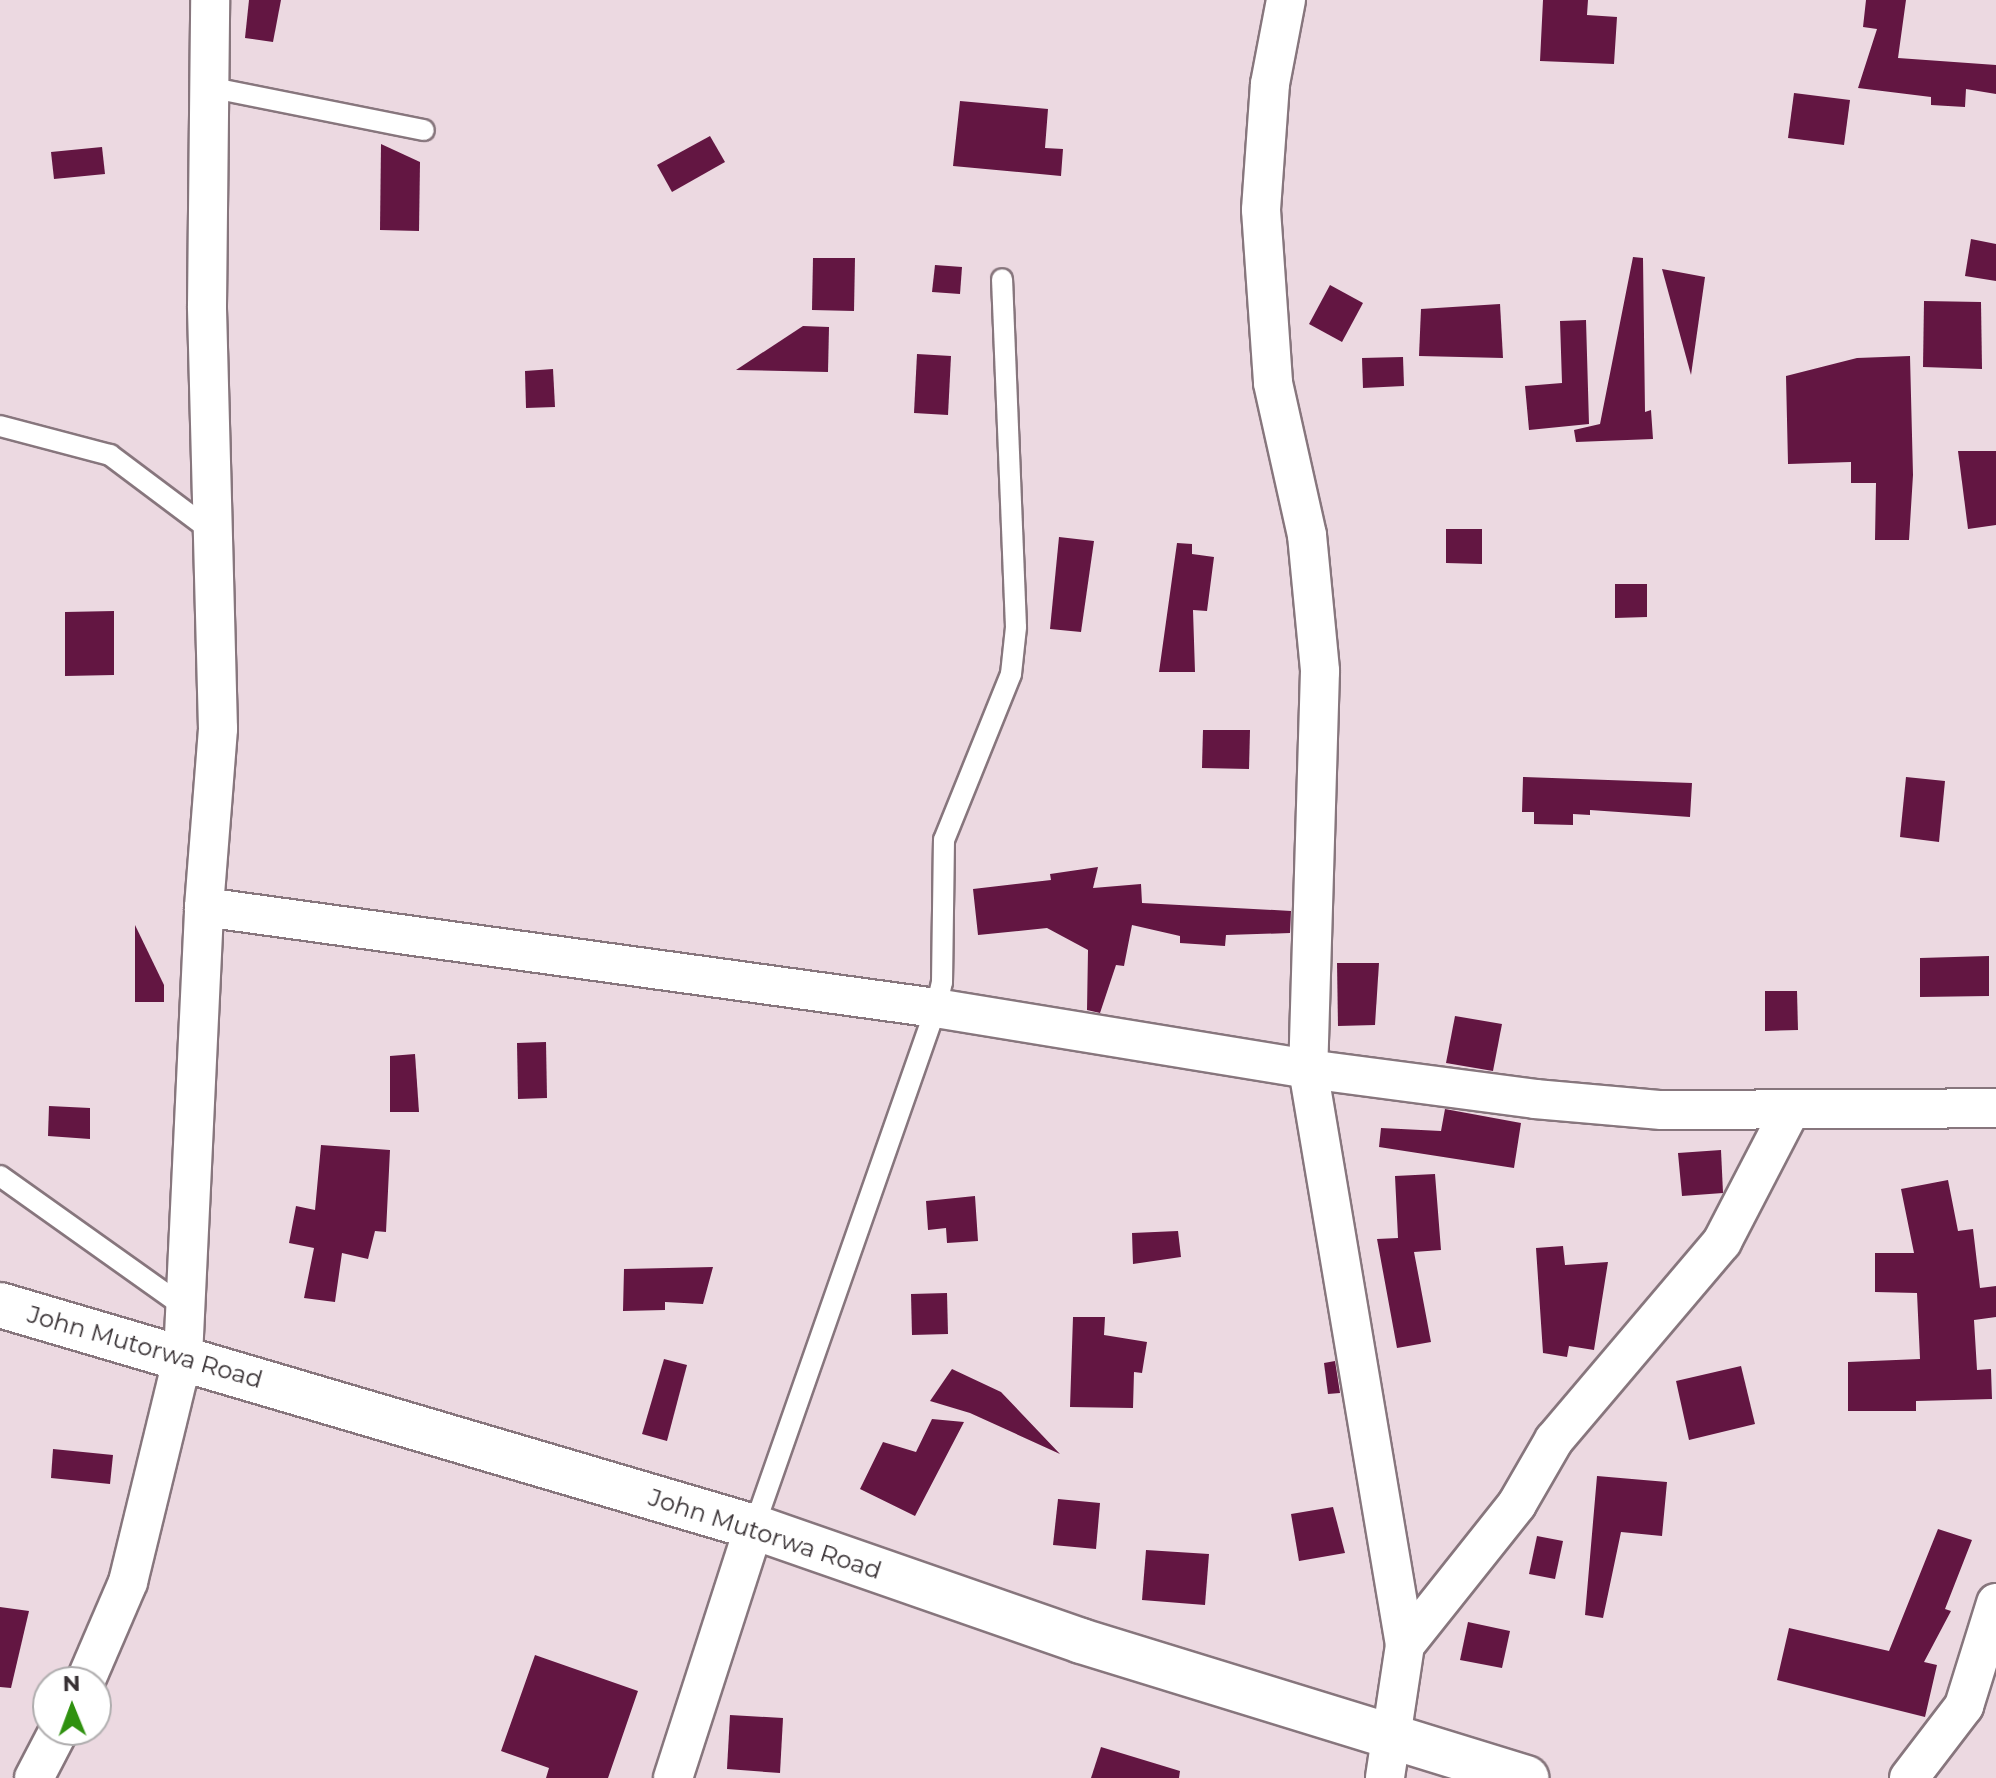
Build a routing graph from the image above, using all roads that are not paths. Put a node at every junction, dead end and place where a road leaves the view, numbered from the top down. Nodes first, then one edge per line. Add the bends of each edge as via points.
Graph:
1 (210, 0) edge
2 (1286, 0) edge
3 (208, 87) junction
4 (424, 130) dead end
5 (1002, 279) dead end
6 (0, 426) edge
7 (216, 535) junction
8 (204, 907) junction
9 (936, 1008) junction
10 (1308, 1069) junction
11 (1996, 1108) edge
12 (1790, 1111) junction
13 (0, 1176) edge
14 (0, 1305) edge
15 (186, 1308) junction
16 (183, 1357) junction
17 (754, 1527) junction
18 (1996, 1603) edge
19 (1405, 1645) junction
20 (92, 1666) edge
21 (51, 1746) edge
22 (1390, 1757) edge
23 (34, 1778) edge
24 (673, 1778) edge
25 (1526, 1778) edge
26 (1909, 1778) edge

1 - 3 street
2 - 10 street via 1270,84 1261,210 1273,383 1307,535 1320,671
3 - 4 lane
3 - 7 street via 207,306
5 - 9 lane via 1015,642 1005,700 944,840 942,982
6 - 7 lane via 110,455
7 - 8 street via 218,729
8 - 9 street
8 - 15 street
9 - 10 street
9 - 17 lane
10 - 12 street via 1662,1110
10 - 19 street
11 - 12 street
12 - 19 street via 1722,1242 1554,1440 1517,1504
13 - 15 lane
14 - 16 street, John Mutorwa Road
15 - 16 street
16 - 17 street, John Mutorwa Road
16 - 20 street via 128,1582
17 - 22 street, John Mutorwa Road via 1081,1641
17 - 24 street
18 - 26 street via 1964,1706
19 - 22 street
21 - 23 street
22 - 25 street, John Mutorwa Road

